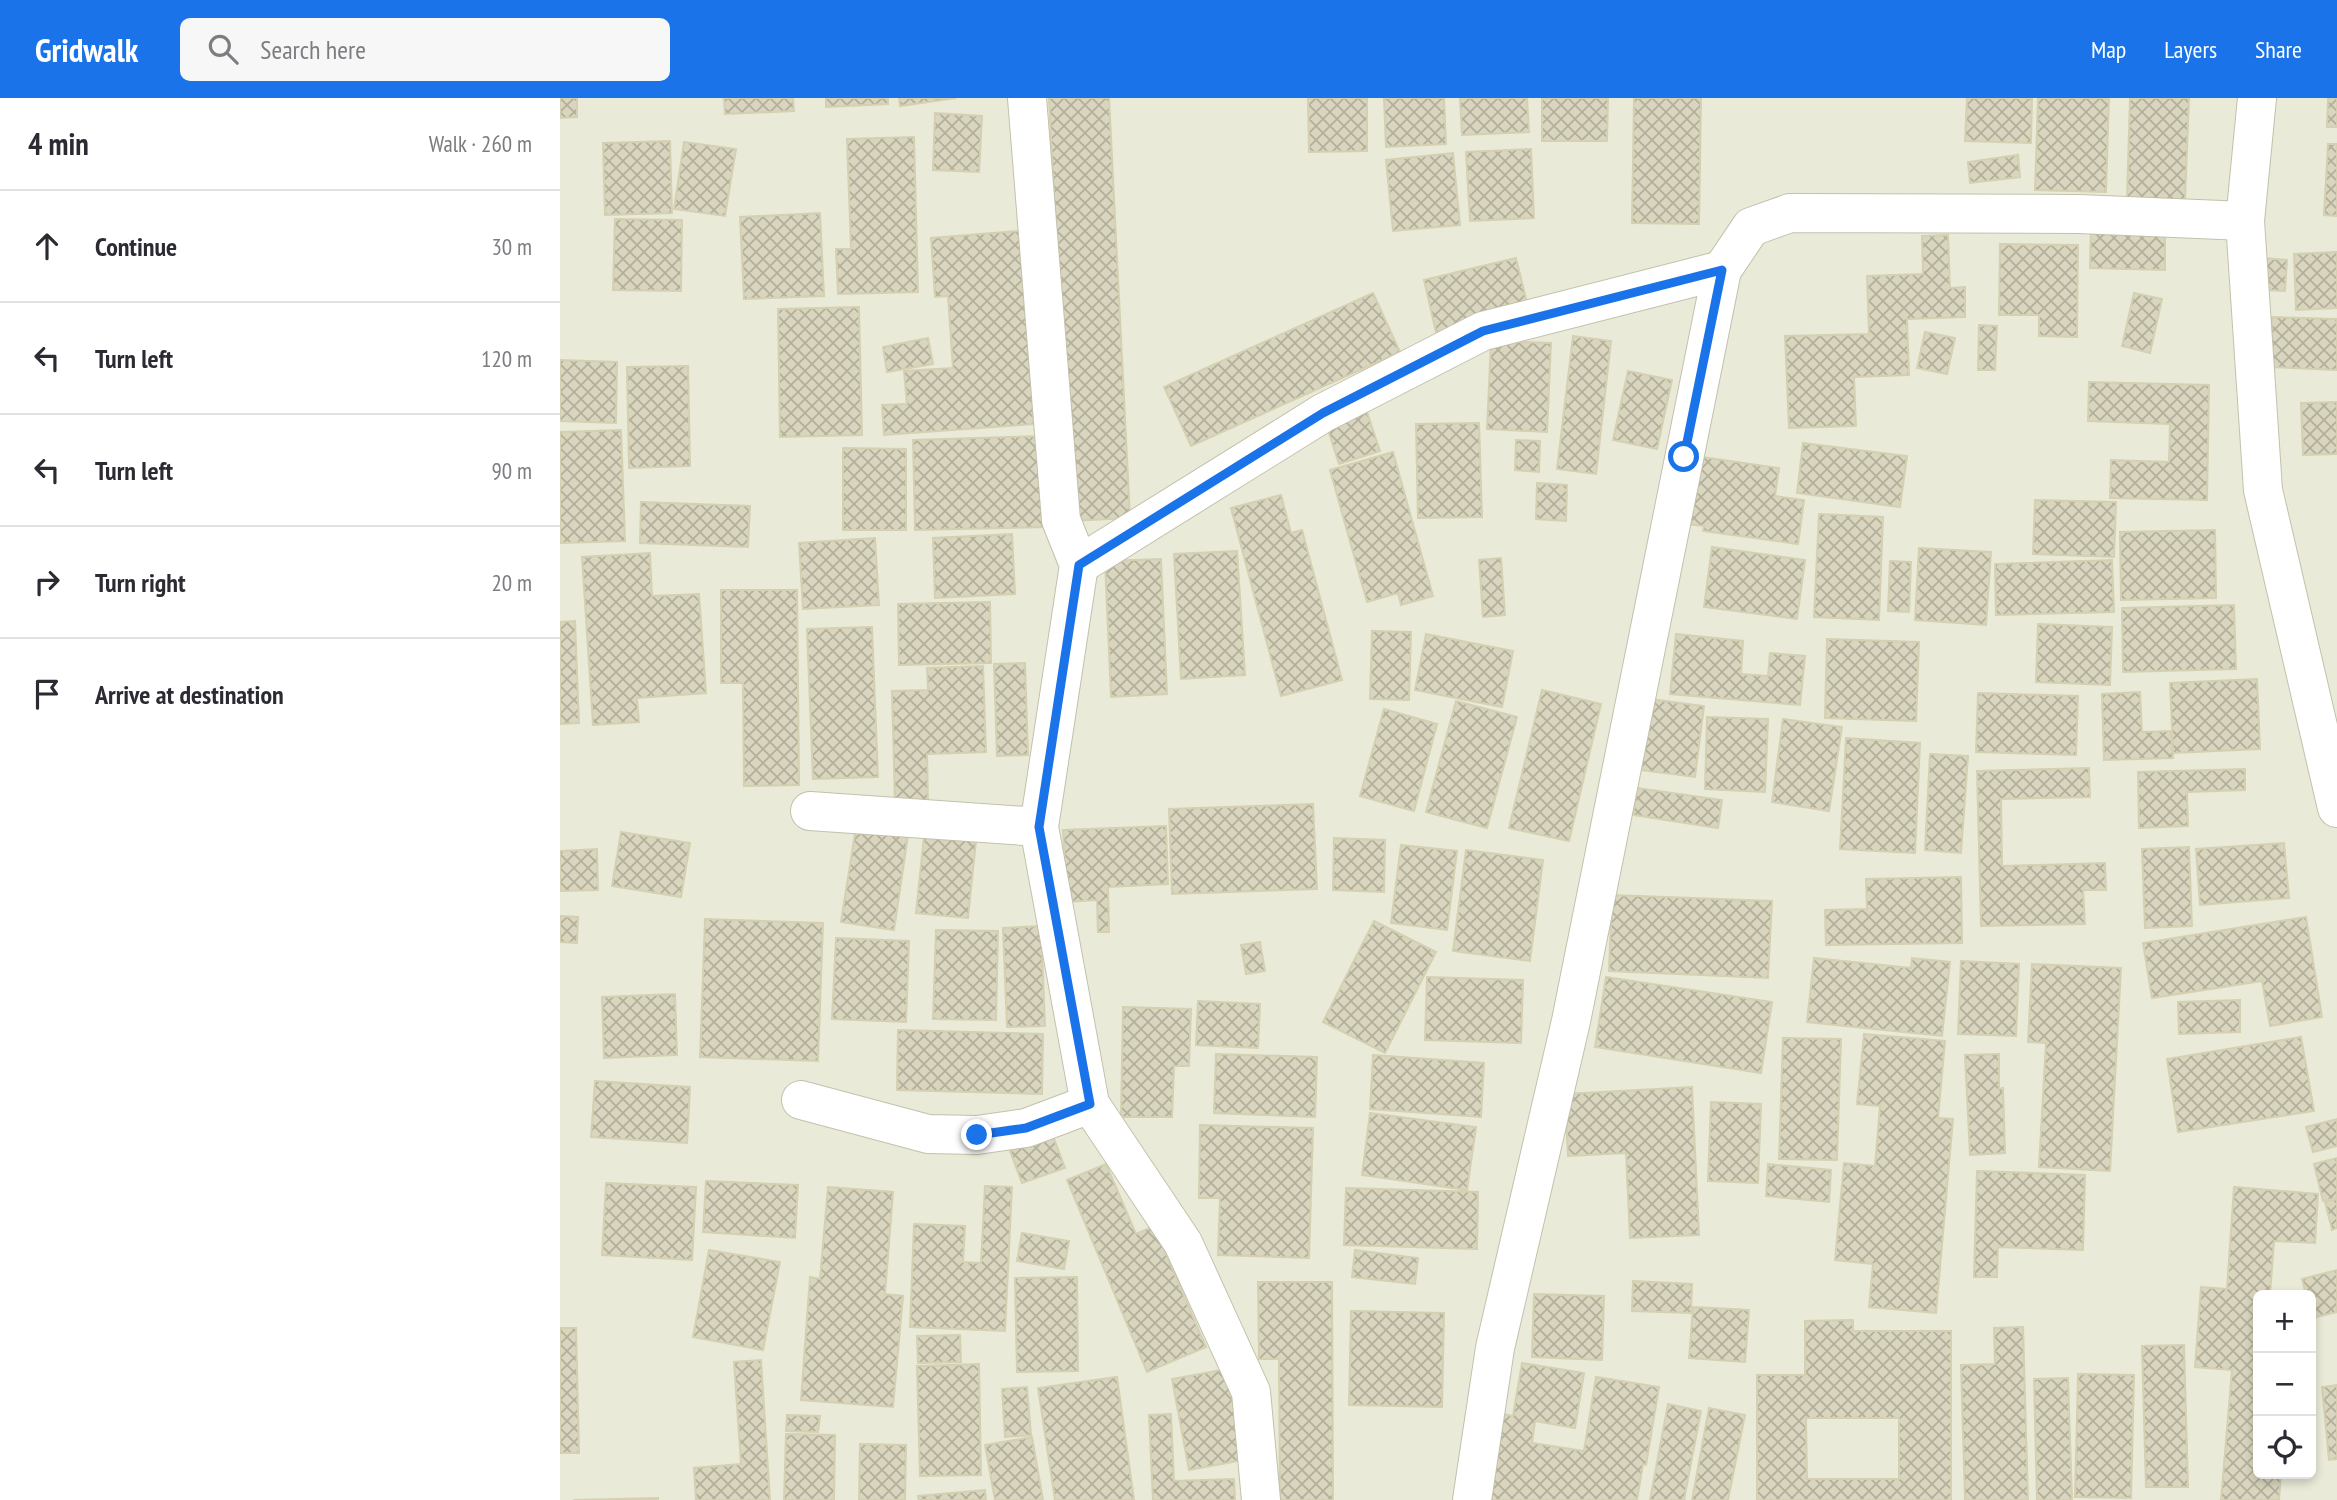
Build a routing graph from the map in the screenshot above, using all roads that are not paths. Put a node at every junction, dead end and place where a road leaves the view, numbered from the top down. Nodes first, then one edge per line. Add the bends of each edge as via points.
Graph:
1 (1027, 98) edge
2 (2257, 98) edge
3 (2245, 222) junction
4 (1722, 270) junction
5 (1079, 565) junction
6 (2337, 808) edge
7 (810, 811) dead end
8 (1039, 827) junction
9 (801, 1100) dead end
10 (1090, 1104) junction
11 (1261, 1500) edge
12 (1472, 1500) edge

1 - 5 street via 1061,520
2 - 3 street
3 - 4 street via 2079,214 1790,213 1751,227
3 - 6 street via 2263,489
4 - 5 street via 1483,331 1323,413
4 - 12 street via 1571,1021 1496,1348
5 - 8 street
7 - 8 street
8 - 10 street
9 - 10 street via 928,1134 977,1135 1026,1128
10 - 11 street via 1183,1243 1251,1392

